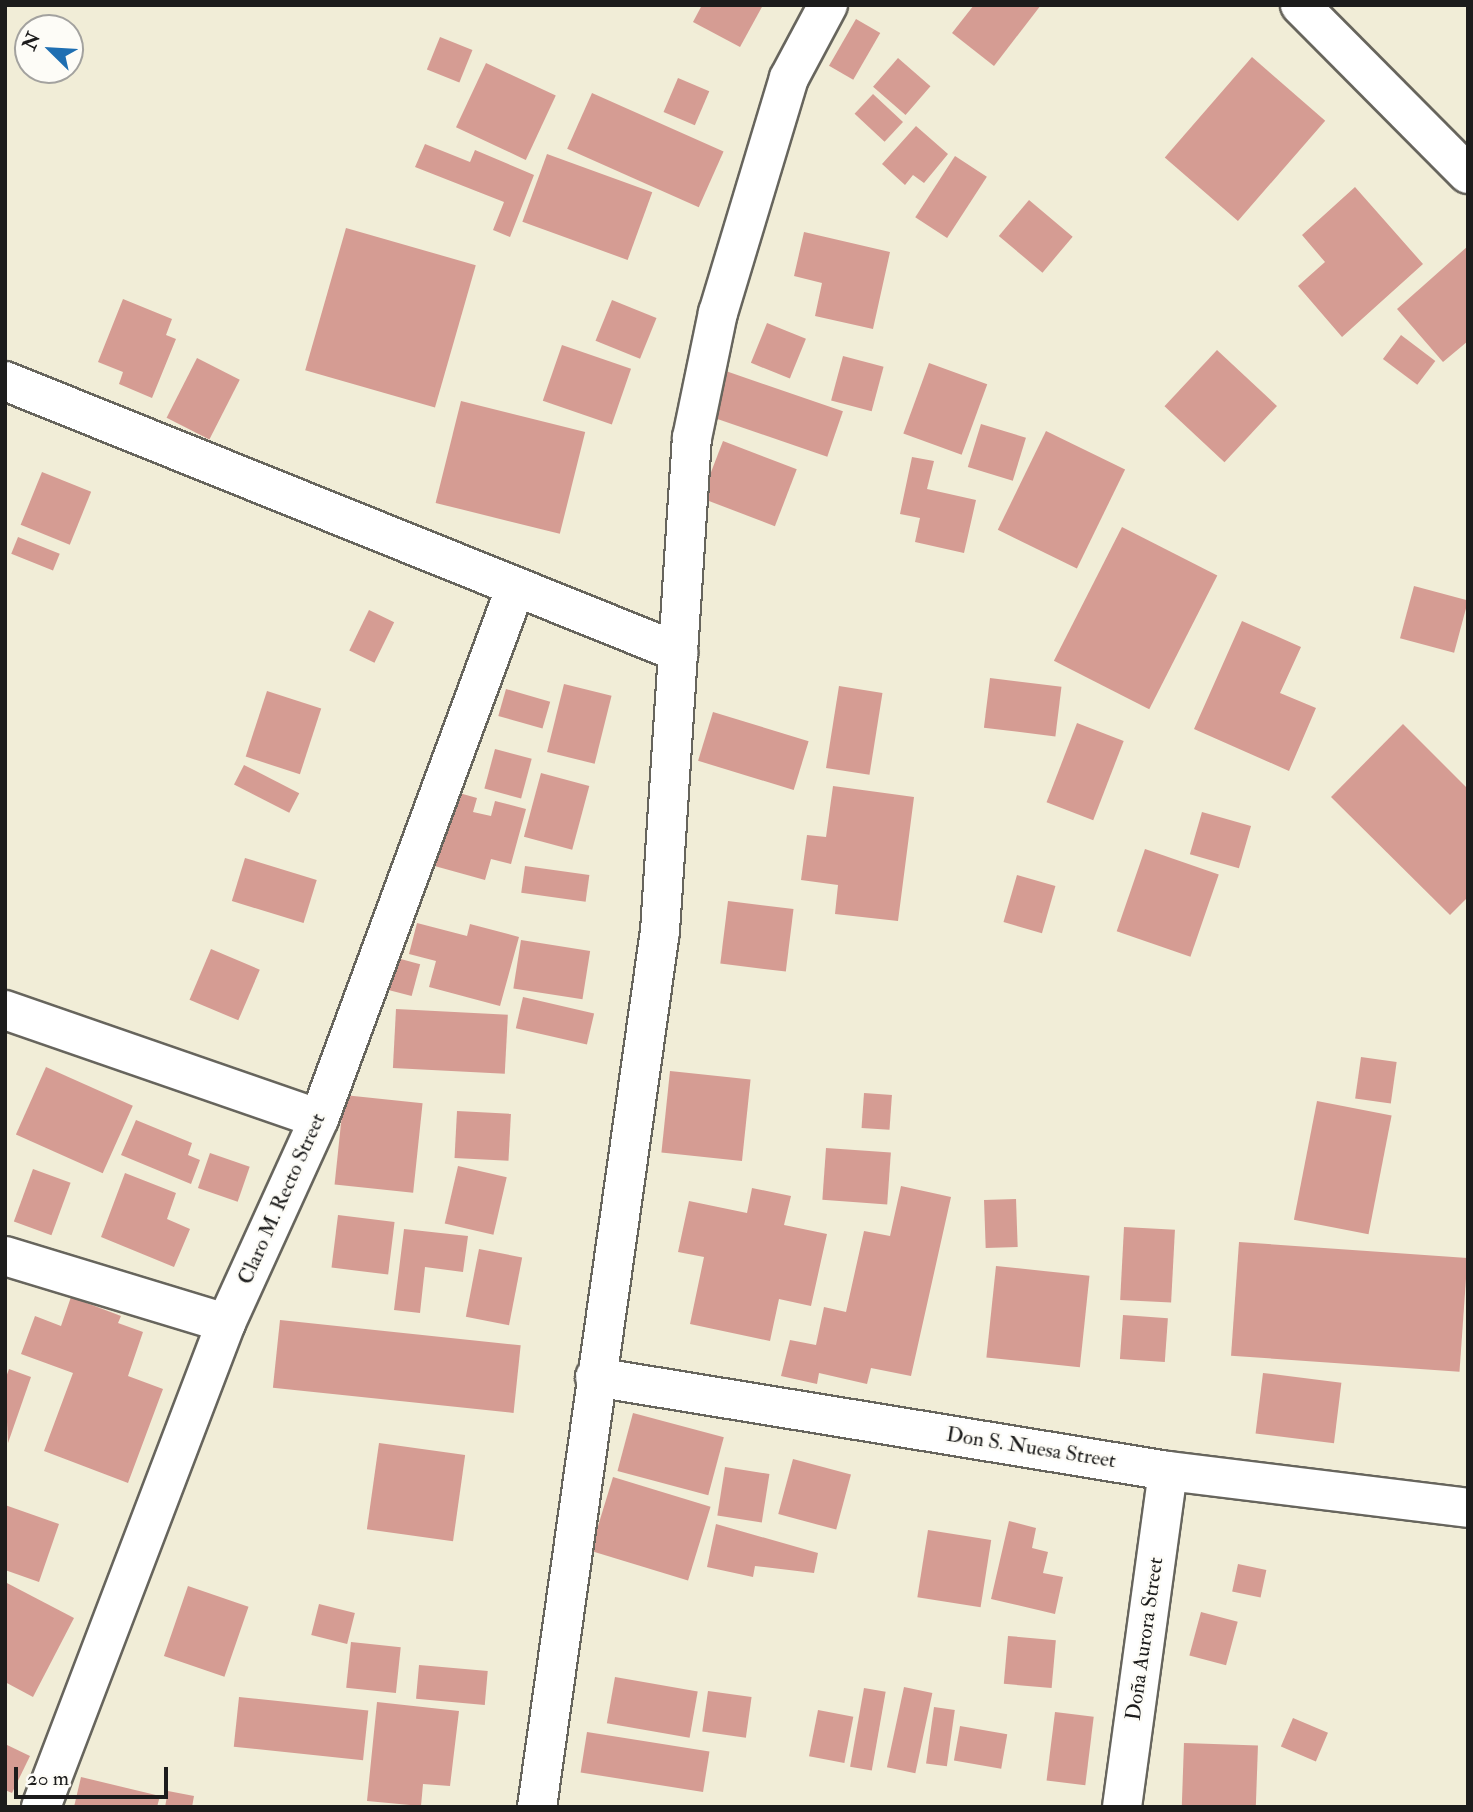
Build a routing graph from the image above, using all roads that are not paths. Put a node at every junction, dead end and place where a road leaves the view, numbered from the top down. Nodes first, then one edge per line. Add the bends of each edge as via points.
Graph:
1 (828, 5) edge
2 (1300, 5) edge
3 (1468, 174) edge
4 (5, 381) edge
5 (515, 589) junction
6 (678, 652) junction
7 (5, 1010) edge
8 (319, 1119) junction
9 (5, 1256) edge
10 (226, 1323) junction
11 (595, 1377) junction
12 (1168, 1471) junction
13 (1468, 1508) edge
14 (41, 1807) edge
15 (537, 1807) edge
16 (1122, 1807) edge

1 - 6 street via 789,78 718,313 692,438
2 - 3 street
4 - 5 street
5 - 6 street
5 - 8 street, Claro M. Recto Street
6 - 11 street via 660,931
7 - 8 street
8 - 10 street, Claro M. Recto Street
9 - 10 street
10 - 14 street, Claro M. Recto Street
11 - 12 street, Don S. Nuesa Street
11 - 15 street
12 - 13 street, Don S. Nuesa Street
12 - 16 street, Doña Aurora Street

